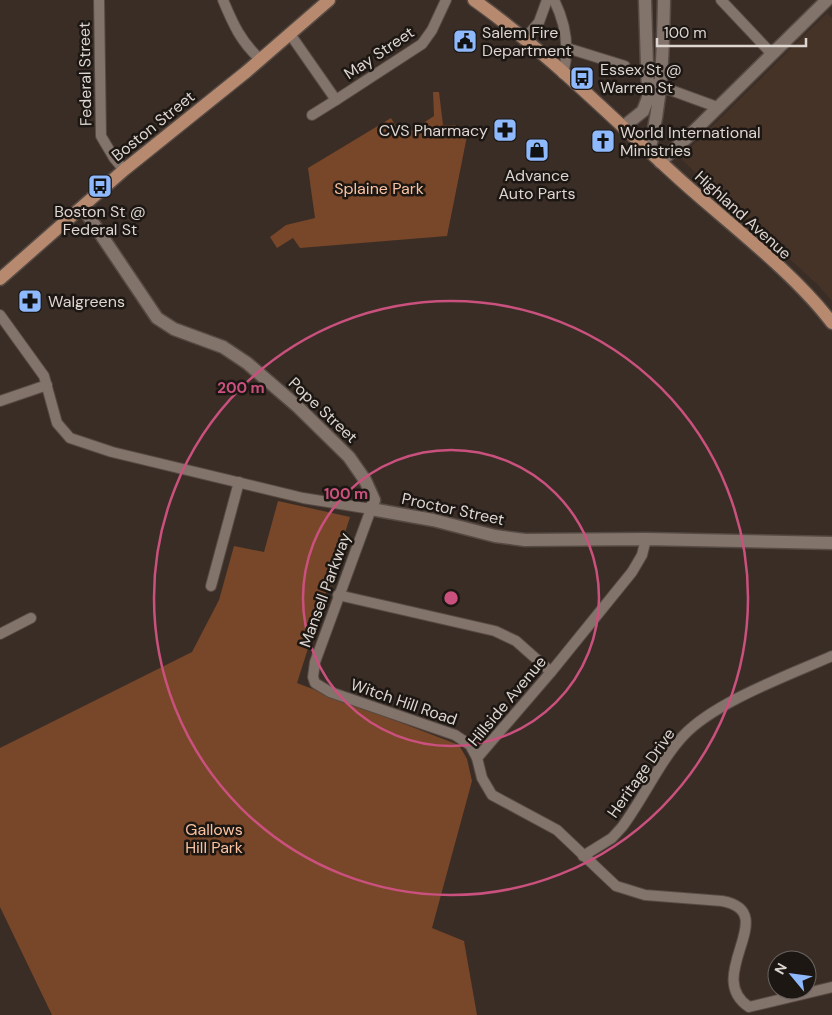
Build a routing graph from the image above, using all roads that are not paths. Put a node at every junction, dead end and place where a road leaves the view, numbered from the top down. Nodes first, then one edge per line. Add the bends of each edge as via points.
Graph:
1 (99, 0) edge
2 (223, 0) edge
3 (329, 0) edge
4 (446, 0) edge
5 (474, 0) edge
6 (547, 0) edge
7 (554, 0) edge
8 (645, 0) edge
9 (664, 0) edge
10 (721, 0) edge
11 (827, 0) edge
12 (290, 34) junction
13 (524, 40) junction
14 (567, 48) junction
15 (772, 54) junction
16 (260, 59) junction
17 (625, 66) dead end
18 (563, 74) junction
19 (649, 82) junction
20 (662, 87) junction
21 (336, 100) junction
22 (717, 107) junction
23 (312, 115) dead end
24 (623, 127) junction
25 (649, 151) junction
26 (660, 162) junction
27 (124, 170) junction
28 (82, 208) junction
29 (0, 279) edge
30 (0, 315) edge
31 (832, 323) edge
32 (47, 385) junction
33 (0, 401) edge
34 (239, 482) junction
35 (371, 509) junction
36 (646, 539) junction
37 (832, 543) edge
38 (211, 586) dead end
39 (338, 595) junction
40 (31, 618) dead end
41 (0, 634) edge
42 (832, 656) edge
43 (551, 672) junction
44 (314, 682) joint
45 (476, 758) junction
46 (583, 856) junction
47 (832, 987) edge

1 - 27 street, Federal Street via 101,136
2 - 16 street via 235,30
3 - 12 main road, Boston Street
4 - 21 street, May Street via 422,44
5 - 13 main road, Highland Avenue
6 - 13 street via 539,22
7 - 14 street via 561,14
8 - 19 street
9 - 20 street
10 - 15 street
11 - 15 street
12 - 16 main road, Boston Street
12 - 21 street, May Street
13 - 18 main road, Highland Avenue
14 - 17 street
14 - 18 street
15 - 22 street
16 - 27 main road, Boston Street
18 - 24 main road, Highland Avenue
19 - 20 street
19 - 24 street via 647,106
20 - 22 street
20 - 25 street
21 - 23 street, May Street
22 - 26 street
24 - 25 main road, Highland Avenue
25 - 26 main road, Highland Avenue
26 - 31 main road, Highland Avenue via 768,258 816,303
27 - 28 main road, Boston Street
28 - 29 main road, Boston Street
28 - 35 street, Pope Street via 157,318 174,329 232,352 297,406 357,467 374,500
30 - 32 street, Proctor Street via 38,366
32 - 33 street
32 - 34 street, Proctor Street via 57,423 70,438 112,452
34 - 35 street, Proctor Street via 334,505
34 - 38 street
35 - 36 street, Proctor Street via 525,540
35 - 39 street, Mansell Parkway
36 - 37 street, Proctor Street
36 - 43 street, Hillside Avenue via 642,555 632,572
39 - 43 street via 495,631 526,649
39 - 44 street, Mansell Parkway via 315,662
40 - 41 street
42 - 46 street, Heritage Drive via 702,718 673,749 612,838
43 - 45 street, Hillside Avenue
44 - 45 street, Witch Hill Road via 330,692 455,735 470,745
45 - 46 street, Hillside Avenue via 492,795 549,825
46 - 47 street, Hillside Avenue via 608,880 628,892 731,902 743,910 747,916 746,931 733,980 740,1001 749,1007

